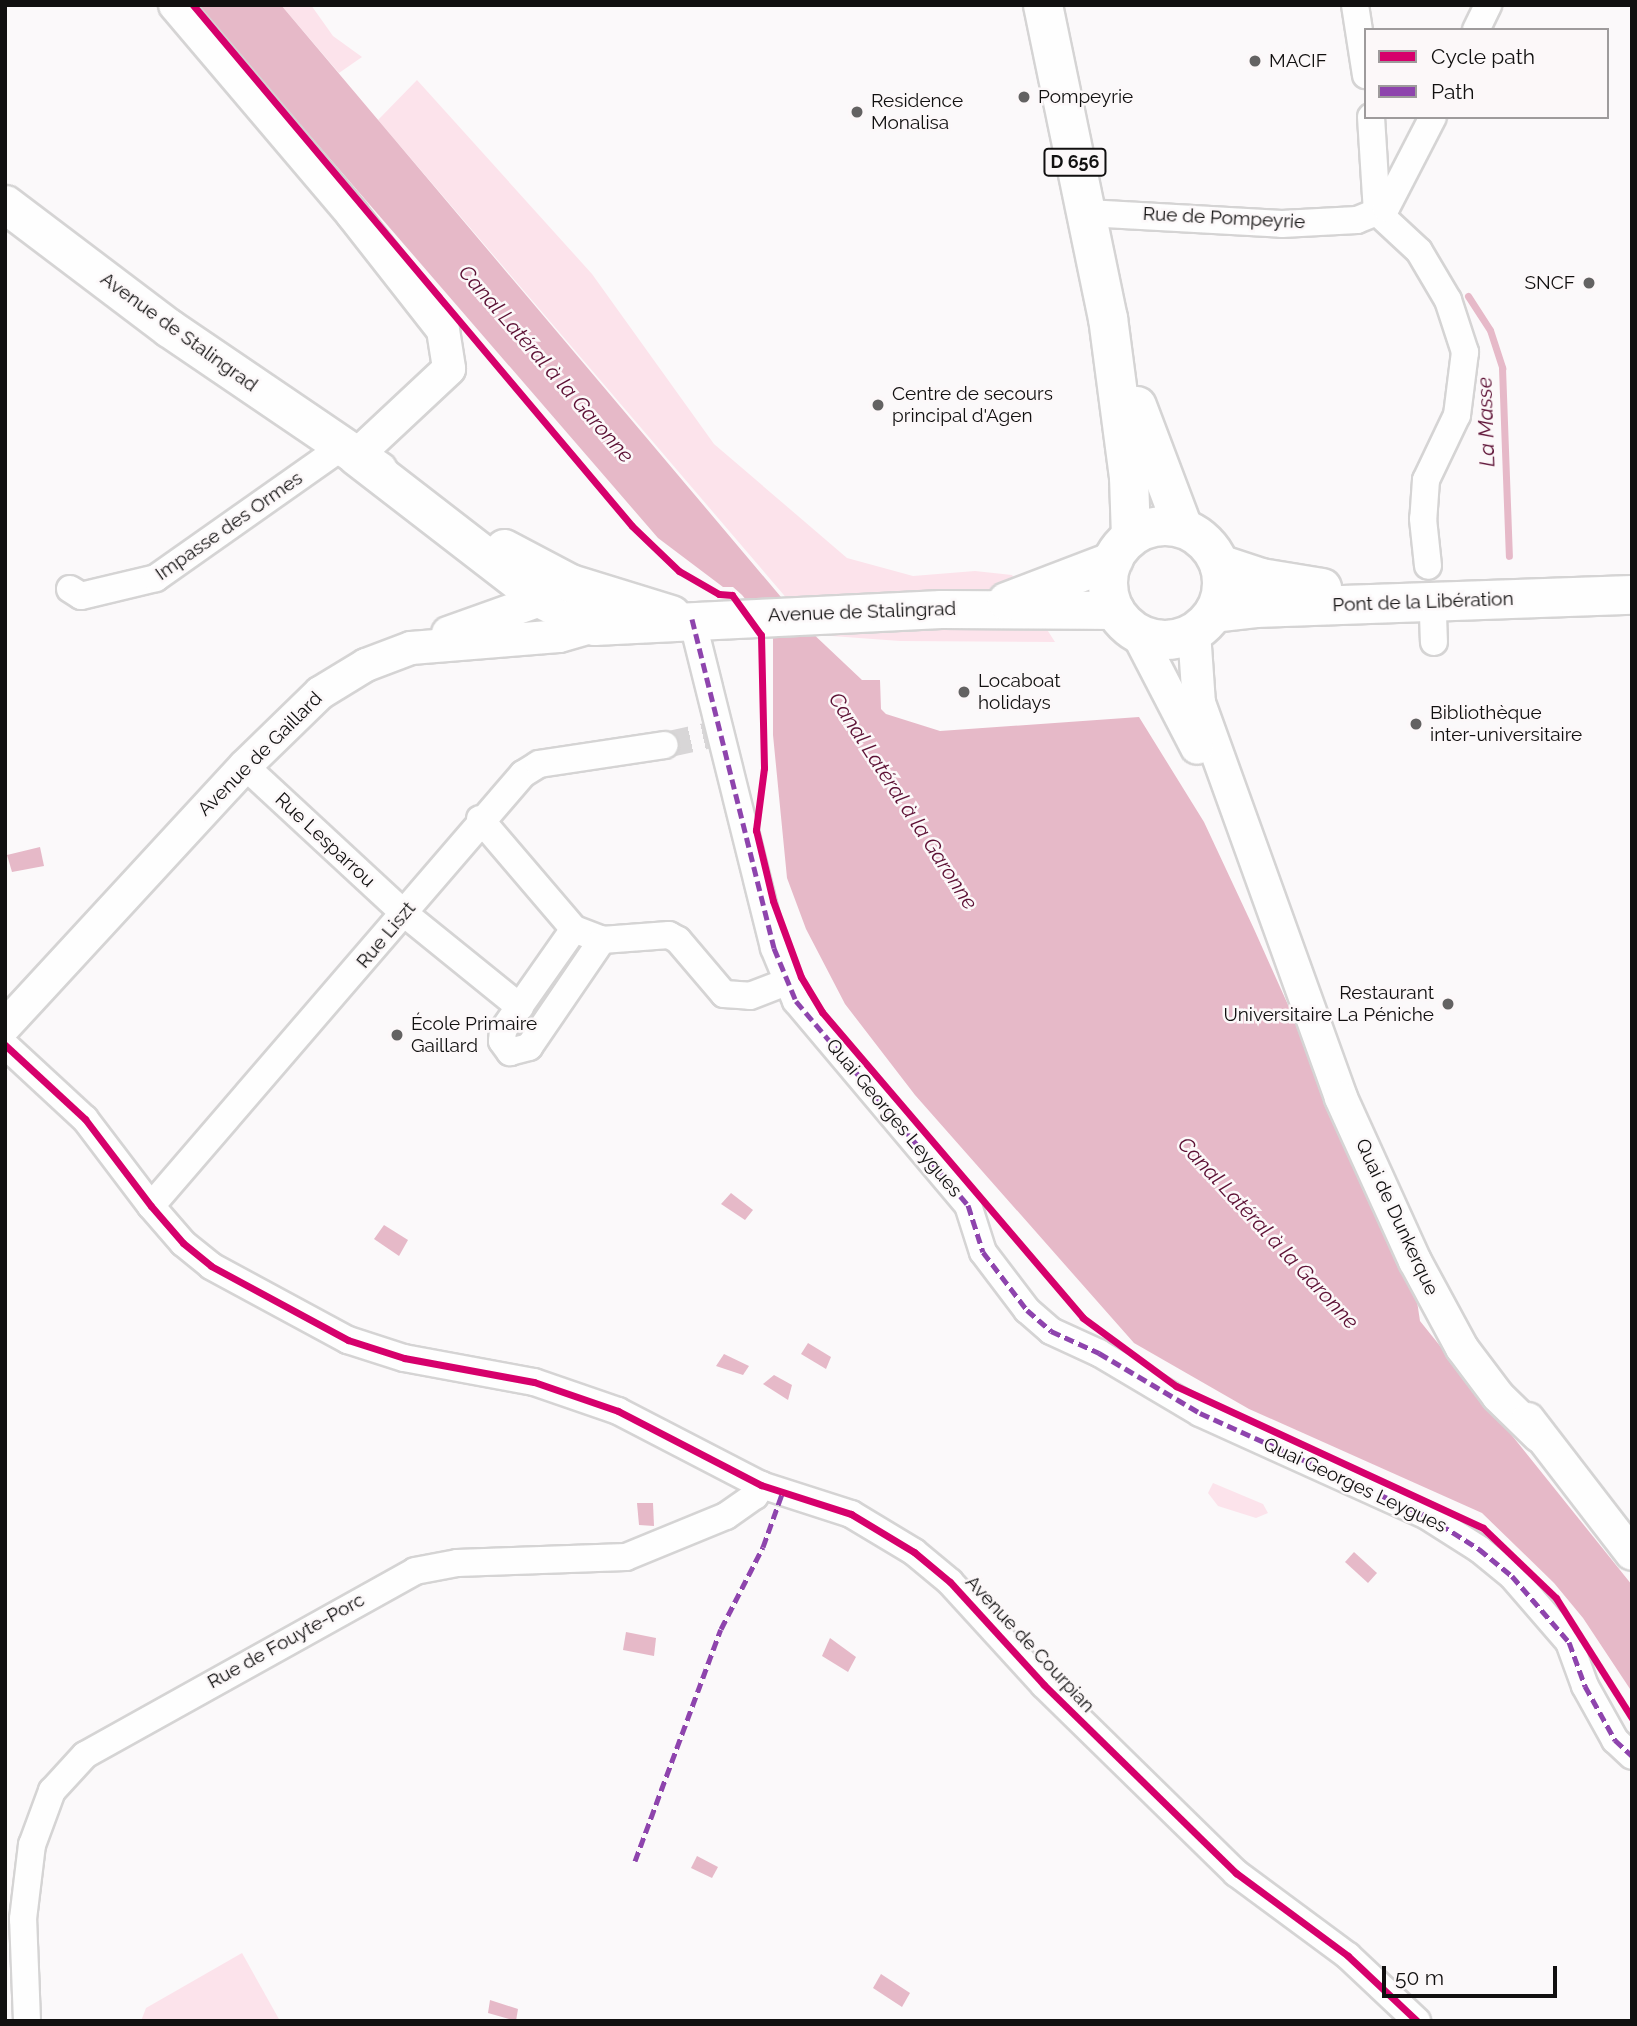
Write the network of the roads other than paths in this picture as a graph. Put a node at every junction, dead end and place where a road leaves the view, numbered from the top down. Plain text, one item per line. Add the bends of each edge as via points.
1 (174, 5) edge
2 (1044, 5) edge
3 (1355, 5) edge
4 (1488, 5) edge
5 (1477, 28) edge
6 (1364, 62) edge
7 (1371, 119) edge
8 (1432, 119) edge
9 (5, 204) edge
10 (1377, 212) junction
11 (1087, 213) junction
12 (1108, 318) junction
13 (349, 452) junction
14 (1183, 528) junction
15 (1122, 548) junction
16 (1219, 564) junction
17 (1428, 566) dead end
18 (1632, 576) edge
19 (1558, 588) junction
20 (70, 589) dead end
21 (1632, 595) edge
22 (541, 599) junction
23 (632, 605) junction
24 (990, 608) junction
25 (1433, 615) dead end
26 (696, 619) junction
27 (1126, 622) junction
28 (1204, 623) junction
29 (594, 626) junction
30 (1434, 642) dead end
31 (411, 648) junction
32 (665, 745) tunnel mouth
33 (245, 766) junction
34 (480, 819) junction
35 (1262, 874) junction
36 (405, 914) junction
37 (574, 929) junction
38 (602, 940) junction
39 (787, 982) junction
40 (520, 1007) junction
41 (5, 1026) edge
42 (5, 1045) edge
43 (151, 1206) junction
44 (761, 1485) junction
45 (1632, 1554) edge
46 (1632, 1756) edge
47 (27, 2021) edge
48 (1417, 2021) edge

1 - 13 street via 352,214 443,330 449,369
2 - 11 main road, D 656
3 - 6 street
4 - 5 street
7 - 10 street
8 - 10 street via 1394,197
9 - 13 main road, Avenue de Stalingrad via 169,328
10 - 11 street, Rue de Pompeyrie via 1357,220 1282,224
10 - 17 street via 1419,251 1448,300 1465,352 1457,415 1426,480 1423,519
11 - 12 main road, D 656
12 - 14 main road, D 656
12 - 15 main road, D 656 via 1129,477
13 - 20 street, Impasse des Ormes via 156,578 81,596
13 - 22 main road, Avenue de Stalingrad
13 - 23 main road, Avenue de Stalingrad via 516,556 570,583
14 - 15 main road via 1147,528
14 - 16 main road via 1205,542
15 - 24 main road, Avenue de Stalingrad
15 - 27 main road via 1108,576
16 - 19 main road, Pont de la Libération via 1261,578 1323,588
16 - 28 main road via 1221,598
18 - 19 main road, Pont de la Libération
19 - 21 main road, Pont de la Libération
19 - 28 main road, Pont de la Libération via 1256,608
22 - 23 street via 556,592 599,611
22 - 29 main road, Avenue de Stalingrad
22 - 31 street
23 - 26 main road, Avenue de Stalingrad
24 - 26 main road, Avenue de Stalingrad
24 - 27 main road, Avenue de Stalingrad
25 - 30 street
26 - 29 main road, Avenue de Stalingrad
26 - 39 street, Quai Georges Leygues via 774,948
27 - 28 main road via 1163,640
27 - 35 street, Quai de Dunkerque
28 - 35 street, Quai de Dunkerque via 1199,704
29 - 31 street, Avenue de Gaillard via 559,636
31 - 33 street, Avenue de Gaillard via 366,666 320,693
32 - 34 street, Rue Liszt via 539,764 523,774
33 - 36 street, Rue Lesparrou
33 - 41 street, Avenue de Gaillard
34 - 36 street, Rue Liszt
34 - 37 street
35 - 45 street, Quai de Dunkerque via 1298,972 1479,1347 1539,1436
36 - 40 street, Rue Lesparrou
36 - 43 street, Rue Liszt
37 - 38 street
37 - 40 street
38 - 39 street via 669,935 724,994 750,996
38 - 40 street via 529,1047 510,1052 502,1041 503,1030
39 - 46 street, Quai Georges Leygues via 804,1013 968,1205 983,1252 1035,1317 1051,1331 1099,1353 1200,1413 1427,1516 1479,1549 1512,1576 1569,1642 1615,1740
42 - 43 street, Avenue de Courpian via 85,1119
43 - 44 street, Avenue de Courpian via 183,1243 211,1266 348,1340 404,1358 534,1382 618,1411
44 - 47 street, Rue de Fouyte-Porc via 755,1496 726,1516 626,1557 457,1563 415,1571 85,1755 52,1791 32,1846 23,1919
44 - 48 street, Avenue de Courpian via 851,1514 914,1552 950,1582 1044,1685 1225,1863 1348,1956

